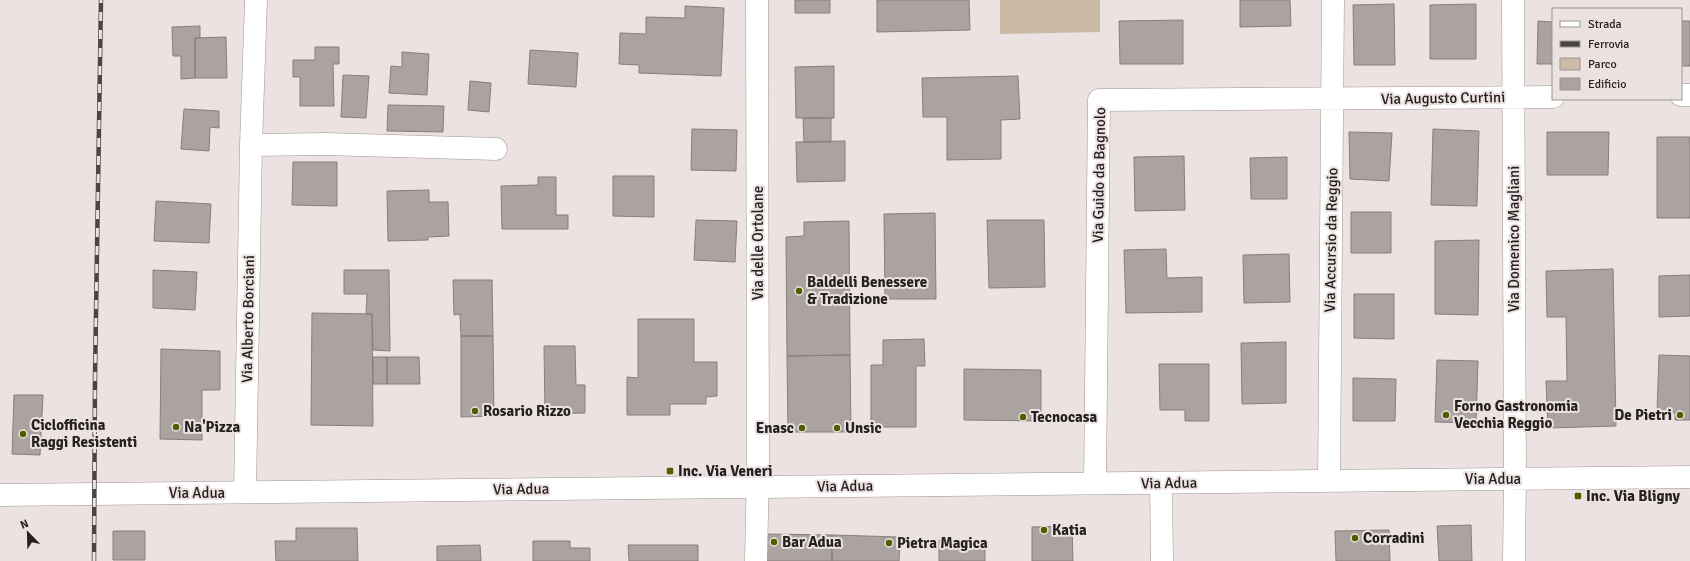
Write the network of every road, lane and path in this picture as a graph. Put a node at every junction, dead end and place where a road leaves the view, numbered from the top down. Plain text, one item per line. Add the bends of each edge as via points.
1 (256, 0) edge
2 (757, 0) edge
3 (1333, 0) edge
4 (1513, 0) edge
5 (1552, 97) edge
6 (1513, 98) junction
7 (1333, 100) junction
8 (251, 145) junction
9 (496, 149) dead end
10 (1690, 477) edge
11 (1515, 479) junction
12 (1329, 481) junction
13 (1095, 483) junction
14 (1161, 483) junction
15 (758, 487) junction
16 (245, 492) junction
17 (0, 495) edge
18 (756, 561) edge
19 (1162, 561) edge
20 (1514, 561) edge

1 - 8 street, Via Alberto Borciani
2 - 15 street, Via delle Ortolane
3 - 7 street, Via Accursio da Reggio
4 - 6 street, Via Domenico Magliani
5 - 6 street, Via Augusto Curtini
6 - 7 street, Via Augusto Curtini
6 - 11 street, Via Domenico Magliani
7 - 12 street, Via Accursio da Reggio
7 - 13 street, Via Guido da Bagnolo via 1100,100
8 - 9 street via 326,144
8 - 16 street, Via Alberto Borciani
10 - 11 street, Via Adua
11 - 12 street, Via Adua
11 - 20 street, Via Domenico Magliani
12 - 14 street, Via Adua
13 - 14 street, Via Adua
13 - 15 street, Via Adua
14 - 19 street
15 - 16 street, Via Adua
15 - 18 street, Via delle Ortolane
16 - 17 street, Via Adua

